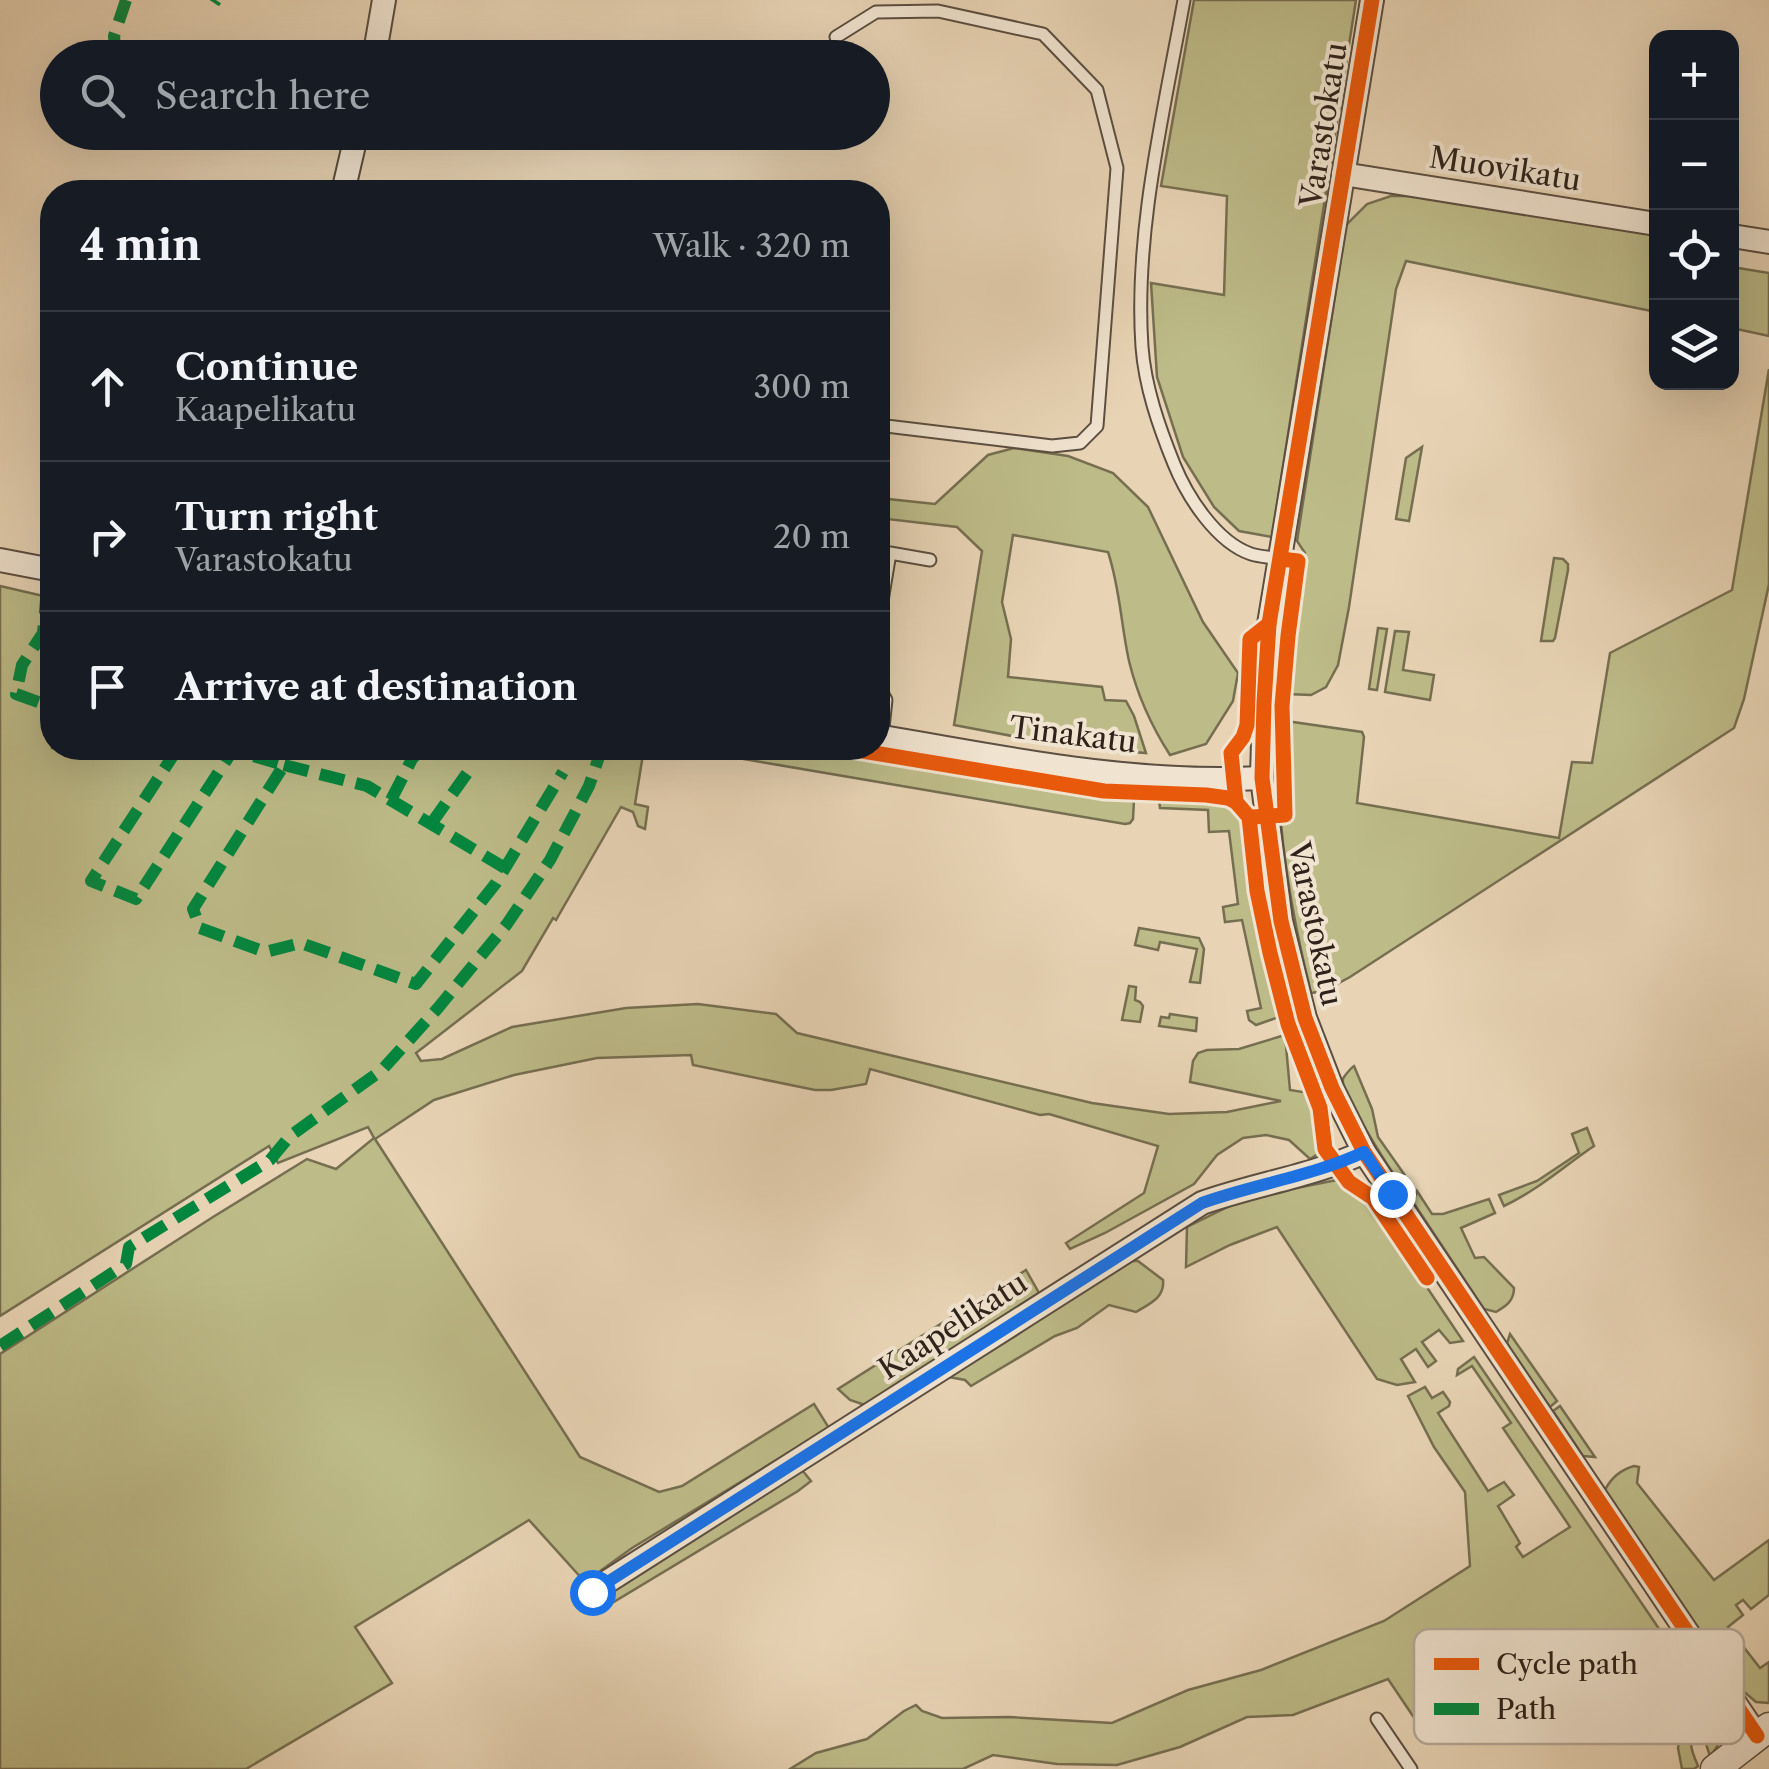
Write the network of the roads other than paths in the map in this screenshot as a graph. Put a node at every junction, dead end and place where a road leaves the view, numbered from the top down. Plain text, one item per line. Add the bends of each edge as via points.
1 (384, 0) edge
2 (1184, 0) edge
3 (1372, 0) edge
4 (836, 36) dead end
5 (377, 40) edge
6 (352, 150) edge
7 (1343, 174) junction
8 (346, 180) edge
9 (1649, 223) edge
10 (1739, 237) edge
11 (1769, 242) edge
12 (890, 426) edge
13 (890, 553) edge
14 (1281, 558) junction
15 (0, 560) edge
16 (930, 560) dead end
17 (40, 568) edge
18 (890, 739) edge
19 (1262, 778) junction
20 (1364, 1152) junction
21 (592, 1592) dead end
22 (1692, 1629) edge
23 (1744, 1704) edge
24 (1377, 1719) dead end
25 (1763, 1732) edge
26 (1411, 1769) edge
27 (1715, 1769) edge

1 - 5 street
2 - 14 lane via 1153,171 1142,350 1158,424 1196,508 1236,546
3 - 7 street, Varastokatu
4 - 12 lane via 876,12 938,12 1043,34 1097,90 1118,168 1097,426 1080,443 1052,446
6 - 8 street
7 - 9 street, Muovikatu
7 - 14 street, Varastokatu
10 - 11 street
13 - 16 lane
14 - 19 street, Varastokatu via 1269,624
15 - 17 street
18 - 19 street, Tinakatu via 1110,773
19 - 20 street, Varastokatu via 1274,887 1296,988 1323,1067
20 - 21 street, Kaapelikatu via 1202,1203
20 - 22 street, Varastokatu
23 - 25 street, Varastokatu
24 - 26 lane
25 - 27 street

